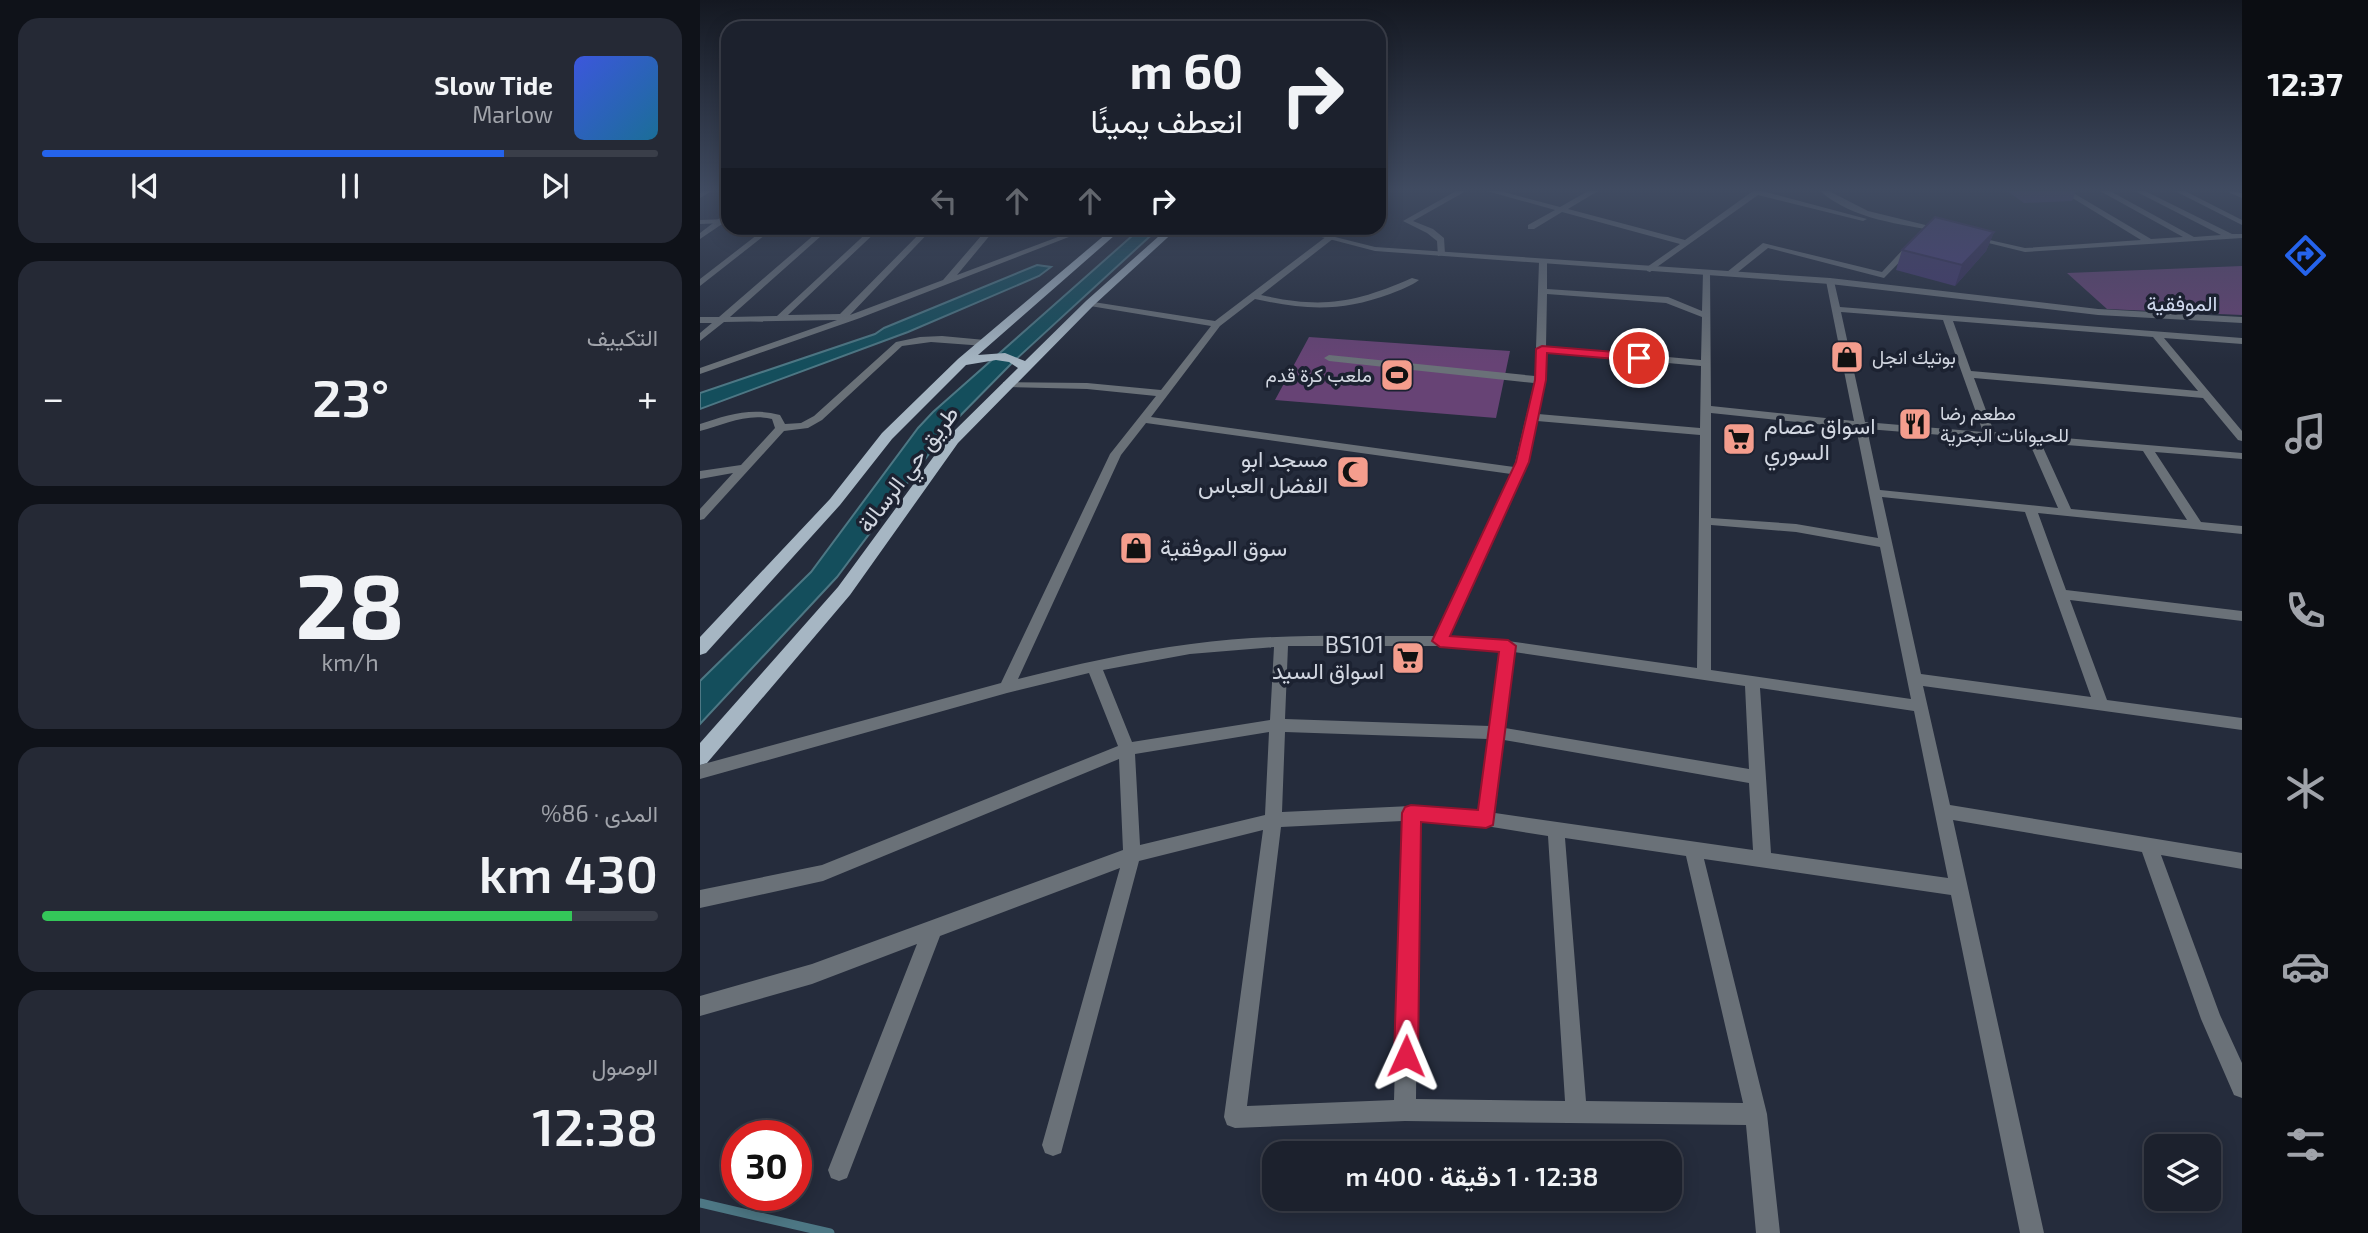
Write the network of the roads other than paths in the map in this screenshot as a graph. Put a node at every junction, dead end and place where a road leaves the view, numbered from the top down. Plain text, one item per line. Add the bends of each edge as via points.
1 (744, 249) edge
2 (802, 249) edge
3 (854, 249) edge
4 (909, 249) edge
5 (975, 249) edge
6 (1036, 249) edge
7 (1095, 249) edge
8 (1150, 249) edge
9 (1316, 249) edge
10 (1373, 249) edge
11 (1441, 249) edge
12 (1679, 249) edge
13 (1762, 249) edge
14 (1780, 249) edge
15 (1909, 249) edge
16 (2019, 249) edge
17 (2048, 249) edge
18 (1441, 254) junction
19 (1543, 262) junction
20 (1650, 269) junction
21 (1707, 272) junction
22 (1731, 274) junction
23 (1415, 280) dead end
24 (1830, 281) junction
25 (700, 283) edge
26 (945, 284) junction
27 (1544, 290) junction
28 (1253, 296) junction
29 (1090, 303) junction
30 (1836, 309) junction
31 (1707, 316) junction
32 (1946, 316) junction
33 (843, 317) junction
34 (857, 317) junction
35 (780, 318) junction
36 (721, 319) junction
37 (700, 320) edge
38 (2242, 320) edge
39 (1217, 324) junction
40 (2155, 332) junction
41 (700, 338) edge
42 (2242, 341) edge
43 (989, 343) junction
44 (1542, 349) junction
45 (1039, 350) junction
46 (1329, 358) dead end
47 (962, 362) junction
48 (1706, 363) junction
49 (1023, 366) junction
50 (700, 371) edge
51 (1968, 374) junction
52 (1541, 380) junction
53 (1007, 384) junction
54 (1163, 393) junction
55 (2207, 395) junction
56 (1706, 409) junction
57 (1532, 417) junction
58 (1143, 419) junction
59 (1860, 425) junction
60 (700, 428) edge
61 (780, 428) junction
62 (1706, 432) junction
63 (1990, 436) junction
64 (2242, 438) edge
65 (2034, 440) junction
66 (2148, 450) junction
67 (2242, 456) edge
68 (747, 467) junction
69 (1518, 471) junction
70 (700, 475) edge
71 (1875, 493) junction
72 (2030, 509) junction
73 (2067, 513) junction
74 (700, 516) edge
75 (1705, 521) junction
76 (2197, 526) junction
77 (2242, 530) edge
78 (1886, 544) junction
79 (2061, 594) junction
80 (2242, 616) edge
81 (1281, 641) junction
82 (1440, 641) junction
83 (1508, 646) junction
84 (700, 648) edge
85 (1094, 666) junction
86 (1704, 674) junction
87 (1914, 679) junction
88 (1752, 681) junction
89 (1007, 687) junction
90 (2102, 704) junction
91 (1920, 706) junction
92 (2242, 724) edge
93 (1276, 725) junction
94 (1497, 733) junction
95 (1127, 749) junction
96 (700, 757) edge
97 (700, 772) edge
98 (1758, 777) junction
99 (1943, 811) junction
100 (1411, 813) junction
101 (1486, 819) junction
102 (1273, 820) junction
103 (1556, 831) junction
104 (2149, 847) junction
105 (1693, 849) junction
106 (1132, 855) junction
107 (1762, 857) junction
108 (2242, 861) edge
109 (1959, 888) junction
110 (700, 899) edge
111 (933, 928) junction
112 (700, 1006) edge
113 (2242, 1087) edge
114 (1405, 1110) junction
115 (1576, 1110) junction
116 (1756, 1114) junction
117 (1053, 1144) dead end
118 (839, 1170) dead end
119 (1768, 1233) edge
120 (2032, 1233) edge

1 - 25 street
2 - 36 street
3 - 35 street
4 - 33 street
5 - 26 street
6 - 26 street
7 - 43 main road, طريق حي الرسالة
8 - 29 main road, طريق حي الرسالة
9 - 28 street
10 - 18 street
11 - 18 street
12 - 20 street
13 - 22 street
14 - 15 street via 1884,275
16 - 17 street
18 - 19 street
19 - 20 street
19 - 27 street
20 - 21 street
21 - 22 street
21 - 31 street
22 - 24 street
23 - 28 street via 1335,306 1312,307
24 - 30 street
24 - 38 street via 2098,312
26 - 34 street
27 - 31 street via 1668,300
27 - 44 street
28 - 39 street
29 - 39 street
29 - 45 main road, طريق حي الرسالة
30 - 32 street
30 - 59 street
31 - 48 street
32 - 40 street
32 - 51 street
33 - 34 street
33 - 35 street
34 - 50 street
35 - 36 street
36 - 37 street
36 - 41 street
39 - 54 street
40 - 42 street
40 - 55 street
43 - 45 main road via 1009,353
43 - 47 main road, طريق حي الرسالة
43 - 61 street via 941,339 900,344 818,418 804,426
44 - 48 street
44 - 52 street
45 - 49 main road, طريق حي الرسالة
46 - 52 street
47 - 49 main road via 1009,358
47 - 84 main road, طريق حي الرسالة via 887,436 835,502
48 - 56 street
49 - 53 main road, طريق حي الرسالة
51 - 55 street
51 - 63 street
52 - 57 street
53 - 54 street
53 - 96 main road, طريق حي الرسالة via 953,440 844,591
54 - 58 street
55 - 64 street
56 - 59 street
56 - 62 street
57 - 62 street
57 - 69 street
58 - 69 street
58 - 89 street via 1116,454
59 - 63 street
59 - 71 street
60 - 61 street via 758,414 776,417
61 - 68 street
62 - 75 street
63 - 65 street
65 - 66 street
65 - 73 street
66 - 67 street
66 - 76 street
68 - 70 street
68 - 74 street
69 - 82 street
71 - 72 street
71 - 78 street
72 - 73 street
72 - 79 street
73 - 76 street
75 - 78 street via 1796,528
75 - 86 street
76 - 77 street
78 - 87 street
79 - 80 street
79 - 90 street
81 - 82 street
81 - 85 street via 1190,649
81 - 93 street
82 - 83 street
83 - 86 street
83 - 94 street
85 - 89 street
85 - 95 street
86 - 88 street
87 - 90 street
87 - 91 street
88 - 91 street
88 - 98 street
89 - 97 street
90 - 92 street
91 - 99 street
93 - 94 street
93 - 95 street
93 - 102 street
94 - 98 street
94 - 101 street
95 - 106 street
95 - 110 street via 823,873
98 - 107 street
99 - 104 street
99 - 109 street
100 - 101 street
100 - 102 street
100 - 114 street
101 - 103 street
102 - 106 street
102 - 114 street via 1235,1117
103 - 105 street
103 - 115 street
104 - 108 street
104 - 113 street via 2211,1019
105 - 107 street
105 - 116 street
106 - 111 street
106 - 117 street
107 - 109 street
109 - 120 street
111 - 112 street via 813,974
111 - 118 street
114 - 115 street
115 - 116 street
116 - 119 street

